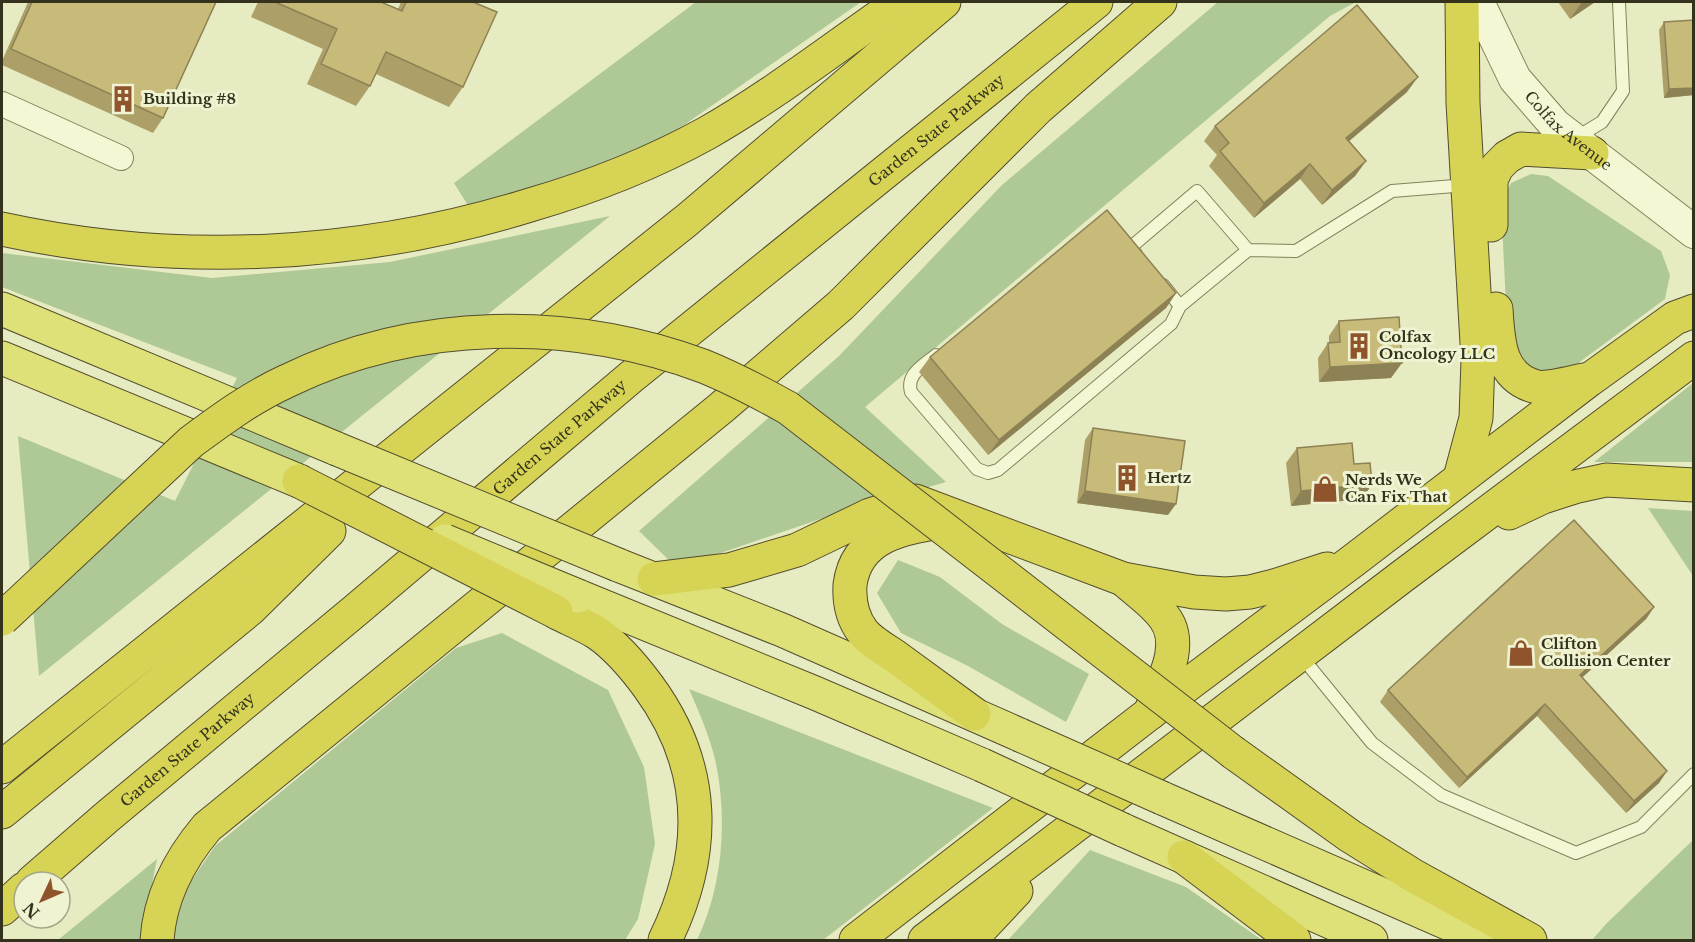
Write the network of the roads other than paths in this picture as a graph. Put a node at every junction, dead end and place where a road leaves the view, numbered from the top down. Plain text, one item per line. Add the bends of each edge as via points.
1 (911, 2) edge
2 (944, 2) edge
3 (1096, 2) edge
4 (1160, 2) edge
5 (1462, 2) edge
6 (1478, 2) edge
7 (1619, 2) edge
8 (2, 104) edge
9 (1582, 146) junction
10 (121, 158) dead end
11 (1468, 185) junction
12 (2, 229) edge
13 (1694, 232) edge
14 (1248, 250) junction
15 (1180, 306) junction
16 (2, 309) edge
17 (1694, 311) edge
18 (949, 344) edge
19 (2, 358) edge
20 (1694, 358) edge
21 (1589, 380) junction
22 (454, 407) junction
23 (1460, 478) junction
24 (1694, 485) edge
25 (961, 519) junction
26 (1354, 560) junction
27 (1404, 575) junction
28 (654, 579) junction
29 (1122, 579) junction
30 (567, 604) junction
31 (2, 619) edge
32 (1300, 655) junction
33 (1150, 713) junction
34 (974, 714) junction
35 (2, 767) edge
36 (1694, 774) edge
37 (2, 812) edge
38 (1080, 822) junction
39 (1184, 857) junction
40 (46, 870) edge
41 (157, 940) edge
42 (664, 940) edge
43 (856, 940) edge
44 (925, 940) edge
45 (970, 940) edge
46 (1294, 940) edge
47 (1371, 940) edge
48 (1485, 940) edge
49 (1530, 940) edge

1 - 12 highway via 893,7 746,109 666,154 576,192 487,218 411,236 353,244 238,252 107,246
2 - 22 highway via 687,220
3 - 40 highway, Garden State Parkway via 632,377
4 - 41 highway via 1038,108 841,305 721,408 207,827 175,872 164,898
5 - 11 highway
6 - 9 street, Colfax Avenue via 1515,79 1555,125
7 - 9 lane via 1623,91
8 - 10 street
9 - 13 street, Colfax Avenue
9 - 21 highway via 1521,149 1507,157 1491,180 1490,199 1498,345 1503,360 1510,370 1538,387
11 - 14 lane via 1392,191 1296,251
11 - 23 highway via 1478,372 1476,418
14 - 15 lane
14 - 15 lane via 1197,191 1127,242
15 - 18 lane via 1172,324 998,470 988,473 977,469 911,392 912,375
16 - 28 highway, bridge
17 - 21 highway via 1675,318
19 - 30 highway, bridge via 299,481
20 - 27 highway
21 - 23 highway
22 - 35 highway
22 - 37 highway via 250,609
23 - 26 highway
24 - 27 highway via 1606,480 1574,487 1510,513
25 - 28 highway via 915,501 870,515 797,550 729,570
25 - 29 highway
25 - 34 highway via 898,530 871,544 854,569 850,596 852,610 865,634
26 - 29 highway via 1274,586 1226,594
26 - 33 highway
27 - 32 highway
28 - 34 highway
29 - 33 highway via 1171,628 1172,658
30 - 39 highway, bridge via 804,689
30 - 42 highway via 641,676 675,731 687,763 695,796 692,857 674,922
31 - 49 highway, bridge via 191,442 221,419 286,381 347,356 473,332 520,331 614,341 704,367 788,408 1234,753 1359,842
32 - 36 lane via 1372,743 1441,795 1576,854 1641,827
32 - 38 highway
33 - 43 highway
34 - 48 highway, bridge
38 - 44 highway
38 - 45 highway
39 - 46 highway
39 - 47 highway

